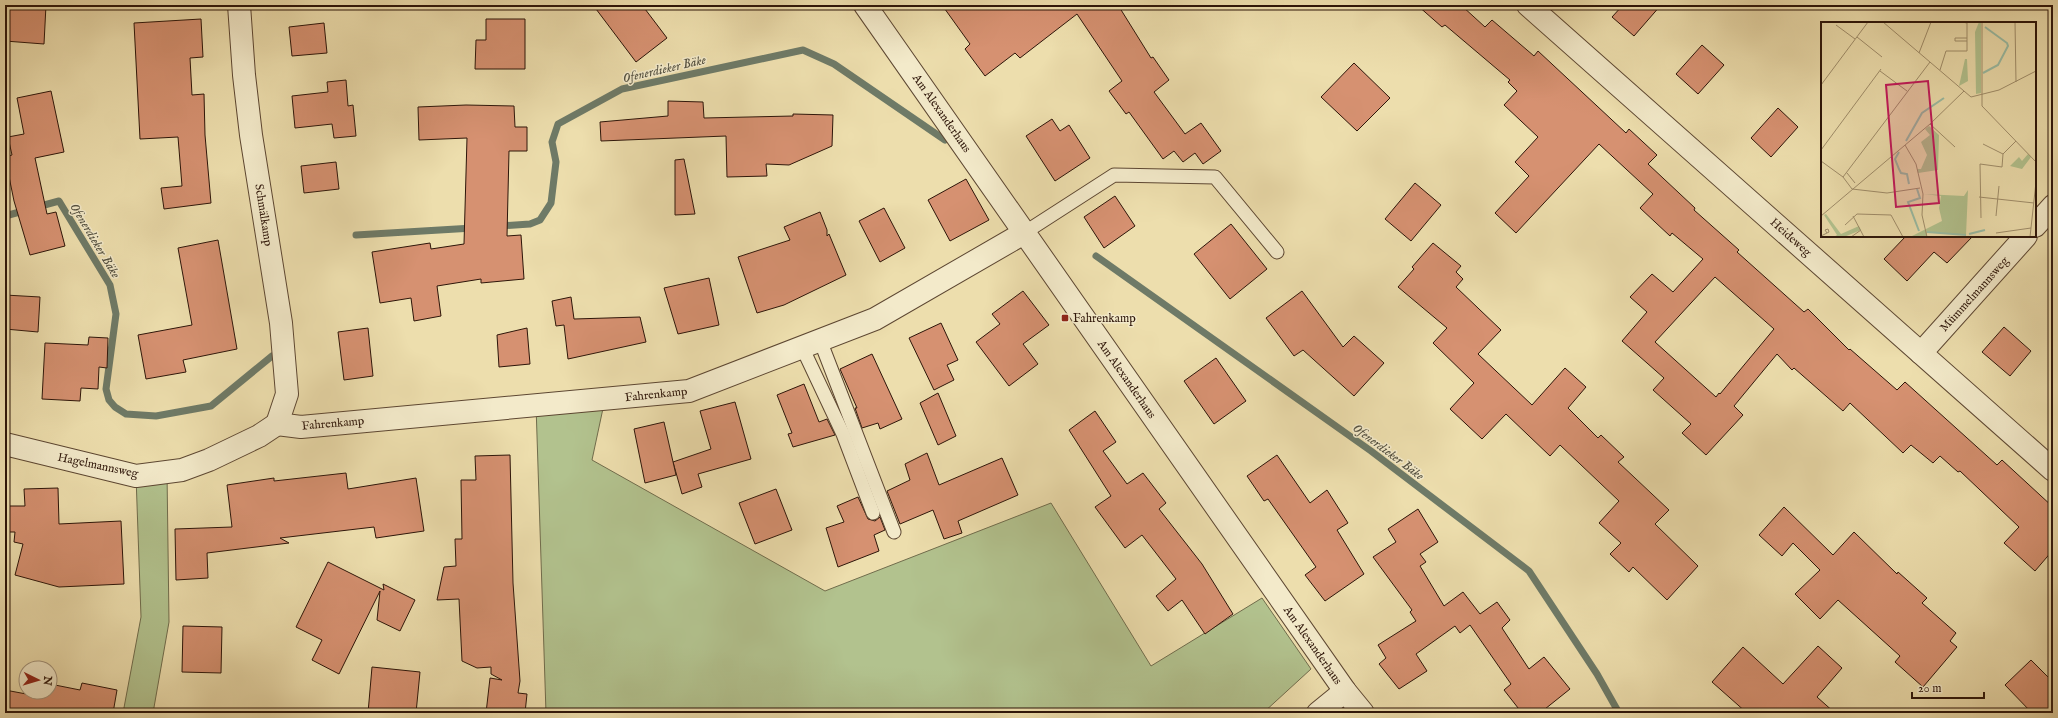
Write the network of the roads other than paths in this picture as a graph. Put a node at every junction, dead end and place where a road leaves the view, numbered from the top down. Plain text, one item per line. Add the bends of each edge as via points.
1 (239, 5) edge
2 (865, 5) edge
3 (1528, 5) edge
4 (2053, 206) edge
5 (2036, 225) edge
6 (1024, 233) junction
7 (2025, 237) edge
8 (1277, 252) dead end
9 (811, 344) junction
10 (1921, 353) junction
11 (277, 424) junction
12 (5, 444) edge
13 (2053, 470) edge
14 (873, 513) dead end
15 (894, 532) dead end
16 (1345, 691) junction
17 (1318, 713) edge
18 (1363, 713) edge

1 - 11 street, Schmälkamp via 251,135 281,323 286,394
2 - 6 street, Am Alexanderhaus
3 - 10 street, Heideweg
4 - 5 street
6 - 8 lane via 1114,175 1215,177
6 - 9 street, Fahrenkamp via 875,319
6 - 16 street, Am Alexanderhaus
7 - 10 street, Mümmelmannsweg
9 - 11 street, Fahrenkamp via 689,392 301,427
9 - 14 lane
9 - 15 lane
10 - 13 street, Heideweg
11 - 12 street, Hagelmannsweg via 259,436 210,460 182,470 136,476
16 - 17 street
16 - 18 street, Am Alexanderhaus

